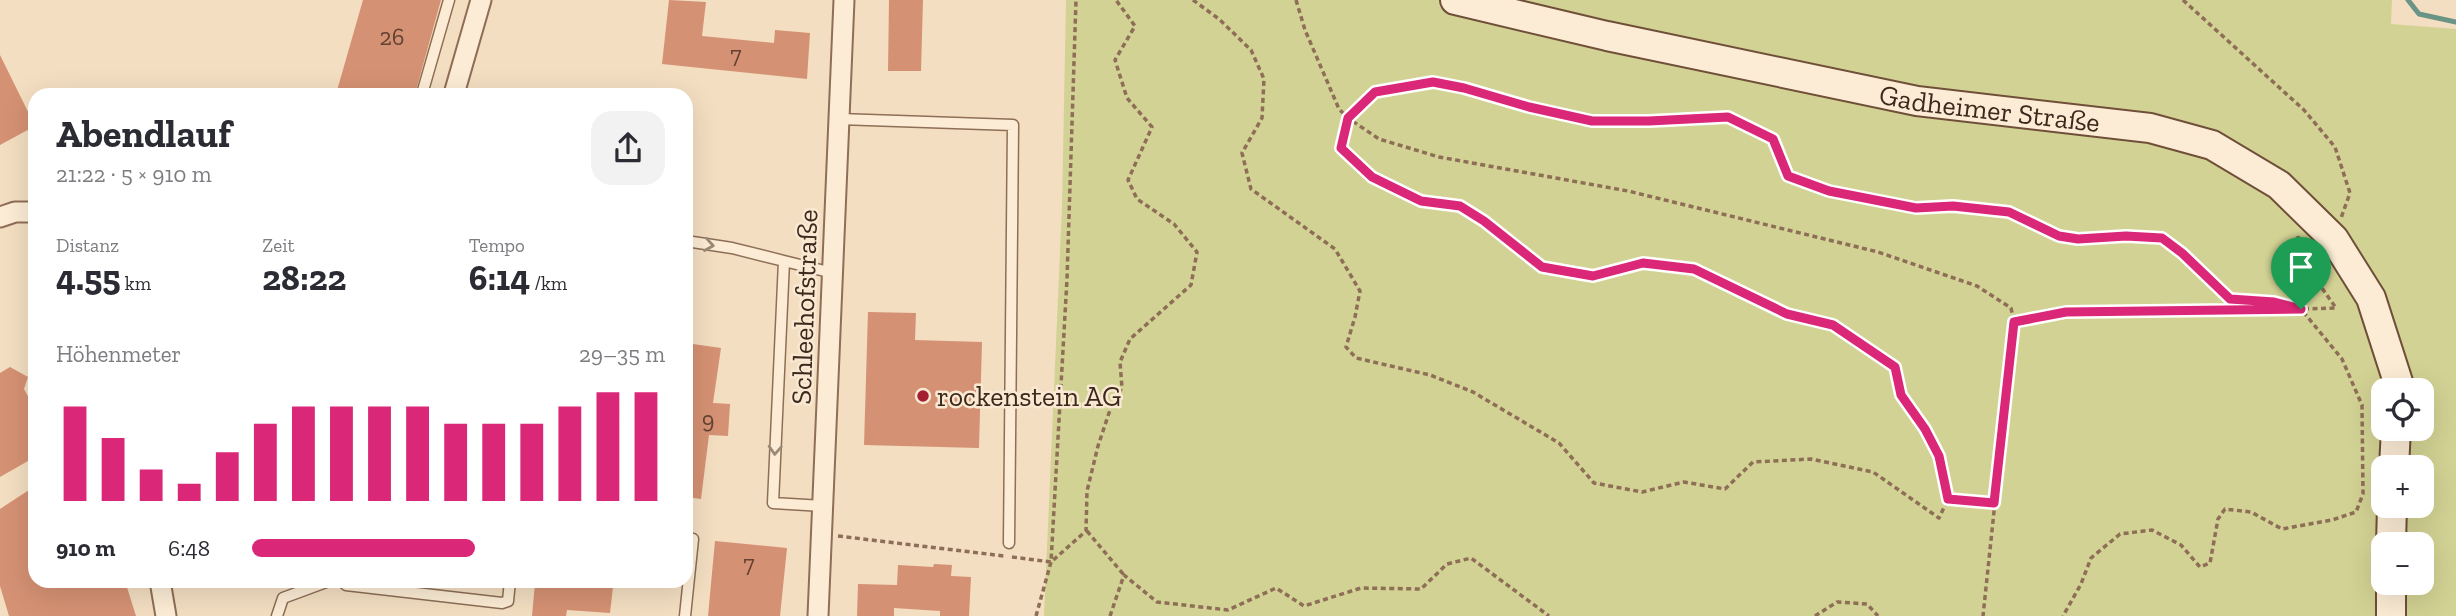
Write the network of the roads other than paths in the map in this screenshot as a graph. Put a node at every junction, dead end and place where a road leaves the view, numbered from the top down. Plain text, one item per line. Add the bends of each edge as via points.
1 (449, 0) edge
2 (481, 0) edge
3 (844, 0) edge
4 (1455, 0) edge
5 (424, 88) edge
6 (456, 88) edge
7 (839, 119) junction
8 (28, 212) edge
9 (0, 217) edge
10 (693, 242) edge
11 (784, 261) junction
12 (833, 273) junction
13 (2397, 378) edge
14 (823, 506) junction
15 (1009, 543) dead end
16 (161, 588) edge
17 (309, 588) edge
18 (372, 588) edge
19 (509, 588) edge
20 (688, 588) edge
21 (2391, 595) edge
22 (166, 616) edge
23 (277, 616) edge
24 (685, 616) edge
25 (818, 616) edge
26 (2391, 616) edge

1 - 5 lane
2 - 6 street
3 - 7 street, Schleehofstraße
4 - 13 street, Gadheimer Straße via 1917,102 2150,128 2212,145 2279,186 2334,239 2371,298
7 - 12 street, Schleehofstraße
7 - 15 lane via 1013,125
8 - 9 street
10 -> 11 lane
11 - 12 lane
11 -> 14 lane via 773,503
12 - 14 street, Schleehofstraße
14 - 25 street, Schleehofstraße
16 - 22 street
17 - 23 lane via 283,598
18 - 19 lane via 502,603 508,601
20 - 24 lane
21 - 26 street

